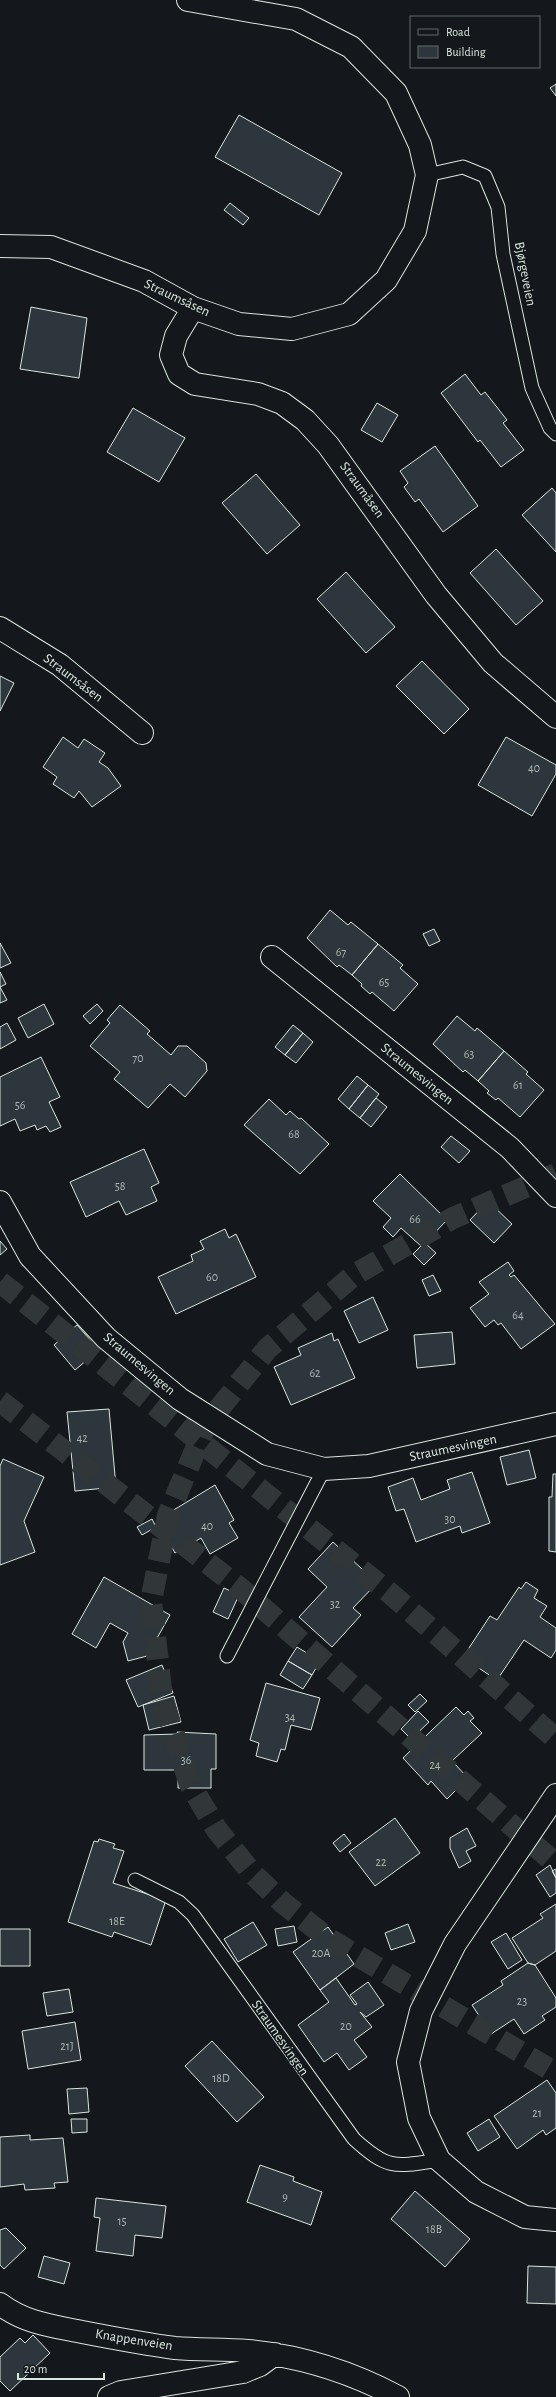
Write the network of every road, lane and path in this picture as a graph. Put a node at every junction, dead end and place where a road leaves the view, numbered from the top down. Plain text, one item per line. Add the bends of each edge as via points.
1 (188, 0) edge
2 (427, 175) junction
3 (0, 246) edge
4 (193, 308) junction
5 (556, 434) edge
6 (0, 628) edge
7 (556, 717) edge
8 (142, 733) dead end
9 (272, 957) dead end
10 (556, 1196) edge
11 (0, 1202) edge
12 (556, 1424) edge
13 (324, 1469) junction
14 (227, 1656) dead end
15 (556, 1795) edge
16 (135, 1880) dead end
17 (439, 2160) junction
18 (556, 2220) edge
19 (0, 2304) edge
20 (275, 2354) junction
21 (109, 2397) edge
22 (398, 2397) edge

1 - 2 street, Straumsåsen via 296,19 351,47 396,93 420,145
2 - 4 street, Straumsåsen via 415,231 386,280 349,314 292,329 239,324
2 - 5 lane, Bjørgeveien via 464,167 485,176 498,208 503,254 532,388 550,428
3 - 4 street, Straumsåsen via 51,247 144,282
4 - 7 street, Straumåsen via 176,336 171,355 179,374 195,384 258,394 282,403 305,420 328,445 436,594 479,646 494,663
6 - 8 street, Straumsåsen via 60,665
9 - 10 street, Straumesvingen via 510,1148
11 - 13 street, Straumesvingen via 30,1256 106,1338 180,1399 267,1454
12 - 13 street, Straumesvingen via 369,1466
13 - 14 lane
15 - 17 street via 455,1944 421,2011 408,2062 418,2118
16 - 17 lane, Straumesvingen via 179,1902 193,1915 354,2139 374,2157 388,2164
17 - 18 street via 483,2196 525,2217
19 - 20 street, Knappenveien via 34,2322 133,2342 176,2348
20 - 21 street via 260,2365 243,2372 121,2392
20 - 22 street, Knappenveien via 328,2366

